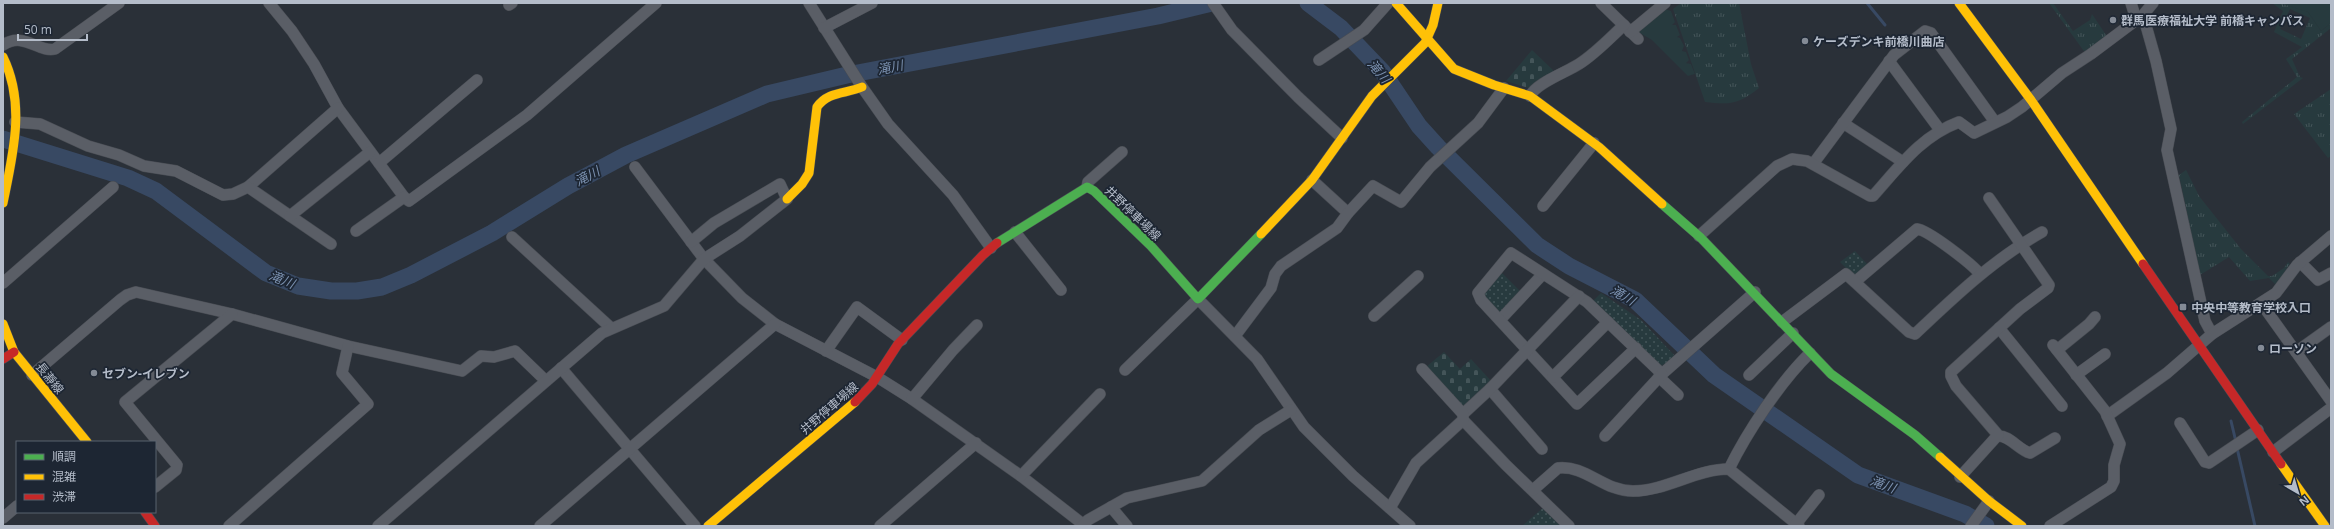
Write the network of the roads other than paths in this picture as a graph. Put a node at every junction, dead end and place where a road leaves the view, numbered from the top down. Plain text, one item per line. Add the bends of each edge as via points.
1 (119, 3) edge
2 (269, 3) edge
3 (656, 3) edge
4 (809, 3) edge
5 (872, 3) edge
6 (1213, 3) edge
7 (1388, 3) edge
8 (1396, 3) edge
9 (1438, 3) edge
10 (1601, 3) edge
11 (1665, 3) edge
12 (1959, 3) edge
13 (2131, 3) edge
14 (2153, 3) edge
15 (2140, 17) junction
16 (824, 28) junction
17 (1631, 32) junction
18 (1428, 40) junction
19 (3, 45) edge
20 (3, 57) edge
21 (1320, 60) dead end
22 (1889, 61) junction
23 (477, 80) dead end
24 (861, 85) junction
25 (1504, 88) junction
26 (1530, 96) junction
27 (2031, 100) junction
28 (338, 108) junction
29 (1995, 122) junction
30 (1843, 123) junction
31 (15, 124) junction
32 (1940, 130) junction
33 (1342, 138) junction
34 (1594, 143) junction
35 (370, 152) junction
36 (1122, 152) dead end
37 (1903, 162) junction
38 (379, 163) junction
39 (1813, 164) junction
40 (635, 167) dead end
41 (1312, 180) junction
42 (113, 187) dead end
43 (248, 187) junction
44 (1087, 187) junction
45 (404, 197) junction
46 (787, 198) junction
47 (1989, 198) dead end
48 (3, 203) edge
49 (1543, 206) dead end
50 (1348, 213) junction
51 (290, 216) junction
52 (356, 230) dead end
53 (1015, 232) junction
54 (2042, 232) dead end
55 (1699, 236) junction
56 (2331, 236) edge
57 (512, 237) dead end
58 (691, 242) junction
59 (331, 244) dead end
60 (2021, 244) junction
61 (991, 248) junction
62 (704, 259) junction
63 (2300, 262) junction
64 (2331, 273) edge
65 (1543, 274) junction
66 (1980, 274) junction
67 (1418, 276) dead end
68 (1856, 282) junction
69 (3, 283) edge
70 (1061, 290) dead end
71 (1755, 292) junction
72 (1579, 296) junction
73 (1198, 299) junction
74 (2261, 302) junction
75 (232, 314) junction
76 (1374, 316) dead end
77 (2095, 317) dead end
78 (1500, 320) junction
79 (1608, 322) junction
80 (1782, 322) junction
81 (3, 324) edge
82 (775, 324) junction
83 (978, 325) dead end
84 (610, 327) junction
85 (2331, 327) edge
86 (1999, 328) junction
87 (1793, 333) junction
88 (2212, 334) junction
89 (1235, 336) junction
90 (902, 340) junction
91 (2198, 345) junction
92 (348, 346) junction
93 (1636, 348) junction
94 (1527, 349) junction
95 (826, 351) junction
96 (14, 352) junction
97 (2296, 352) junction
98 (1810, 353) junction
99 (2105, 354) dead end
100 (3, 359) edge
101 (561, 368) junction
102 (1422, 369) dead end
103 (1125, 370) dead end
104 (32, 375) junction
105 (1661, 375) junction
106 (1749, 375) dead end
107 (2076, 376) junction
108 (877, 377) junction
109 (1552, 377) junction
110 (546, 381) junction
111 (1490, 389) junction
112 (1100, 394) dead end
113 (1678, 395) dead end
114 (912, 399) junction
115 (2331, 401) edge
116 (2062, 406) dead end
117 (2331, 408) edge
118 (1291, 410) junction
119 (2107, 416) junction
120 (1463, 417) junction
121 (2180, 423) dead end
122 (2258, 430) junction
123 (1604, 436) dead end
124 (1998, 436) junction
125 (2055, 438) dead end
126 (86, 441) edge
127 (976, 443) junction
128 (630, 448) junction
129 (1542, 449) dead end
130 (2273, 452) junction
131 (1729, 469) junction
132 (1021, 476) junction
133 (1960, 477) junction
134 (156, 486) edge
135 (1533, 490) junction
136 (1819, 495) dead end
137 (1989, 501) junction
138 (16, 507) edge
139 (1112, 507) junction
140 (1390, 508) junction
141 (146, 513) edge
142 (3, 518) edge
143 (1083, 525) edge
144 (1798, 525) edge
145 (155, 526) edge
146 (229, 526) edge
147 (378, 526) edge
148 (540, 526) edge
149 (695, 526) edge
150 (708, 526) edge
151 (880, 526) edge
152 (1127, 526) edge
153 (1410, 526) edge
154 (1570, 526) edge
155 (1971, 526) edge
156 (2022, 526) edge
157 (2050, 526) edge
158 (2325, 526) edge

1 - 19 street via 55,49 50,50 30,41 9,40
2 - 28 street via 314,64
3 - 45 street via 527,115 409,201
4 - 16 street
5 - 16 street
6 - 33 street via 1232,30
7 - 21 street via 1362,31
8 - 18 street
9 - 18 street
10 - 17 street
11 - 17 street
12 - 27 street
13 - 15 street
14 - 15 street
15 - 27 street via 2062,73
15 - 88 street via 2156,61 2171,130 2167,150 2205,321
16 - 24 street
17 - 26 street via 1533,90
18 - 25 street via 1454,69
18 - 33 street via 1379,88
20 - 31 street via 12,75
22 - 29 street via 1900,48 1922,32 1929,31
22 - 30 street
22 - 32 street
23 - 38 street
24 - 46 street via 819,102 814,125 812,166 809,175
24 - 61 street via 888,124 953,195
25 - 26 street
25 - 50 street via 1478,123 1436,161 1401,202 1373,186
26 - 34 street
27 - 29 street
27 - 91 street
28 - 35 street
28 - 43 street
29 - 32 street via 1974,133 1959,122
30 - 37 street
30 - 39 street
31 - 43 street via 40,124 88,146 144,166 176,172 223,195 233,194
31 - 48 street via 12,158
32 - 37 street via 1918,145
33 - 41 street
34 - 49 street
34 - 55 street
35 - 38 street
35 - 51 street
36 - 44 street via 1088,182
37 - 39 street via 1873,196
38 - 45 street
39 - 55 street via 1799,159 1787,160 1777,166
40 - 58 street
41 - 50 street
41 - 73 street
42 - 69 street
43 - 51 street
44 - 53 street, 井野停車場線
44 - 73 street, 井野停車場線 via 1094,190 1151,246
45 - 52 street
46 - 58 street via 780,184 714,223
46 - 62 street via 740,236
47 - 60 street
50 - 89 street via 1337,228 1281,266 1275,274 1271,288
51 - 59 street
53 - 61 street, 井野停車場線
53 - 70 street
54 - 60 street
55 - 71 street
56 - 63 street
57 - 84 street
58 - 62 street
60 - 66 street
60 - 86 street via 2049,286
61 - 90 street, 井野停車場線
62 - 82 street via 742,298
62 - 84 street via 664,306
63 - 64 street via 2318,280
63 - 74 street via 2279,291
65 - 72 street
65 - 78 street
65 - 78 street via 1511,253 1478,293 1481,300
66 - 68 street via 1946,246 1917,229
66 - 68 street via 1915,334 1909,332
67 - 76 street
68 - 80 street via 1848,275 1844,275 1820,296
71 - 80 street
71 - 105 street
72 - 79 street
72 - 94 street
73 - 89 street
73 - 103 street
74 - 88 street
74 - 97 street
75 - 92 street
75 - 104 street via 136,292 120,300
75 - 134 street via 125,402 177,465 176,470
77 - 107 street via 2055,348
78 - 94 street
79 - 93 street
79 - 109 street
80 - 87 street
81 - 96 street, 長瀞線
82 - 95 street
82 - 128 street
83 - 114 street via 953,350
84 - 101 street
85 - 97 street
86 - 116 street
86 - 124 street via 1951,374 1969,403 1997,430
87 - 98 street
87 - 106 street
88 - 91 street
89 - 118 street via 1266,370
90 - 95 street via 857,307
90 - 108 street, 井野停車場線
91 - 119 street via 2167,373
91 - 122 street
92 - 110 street via 462,371 481,356 494,357 515,351
92 - 146 street via 342,373 368,404
93 - 105 street
93 - 109 street via 1577,404
94 - 109 street
94 - 111 street
95 - 108 street
96 - 100 street
96 - 104 street, 長瀞線
97 - 115 street
98 - 131 street via 1772,400
98 - 133 street via 1840,380 1915,435
99 - 107 street
101 - 110 street
101 - 128 street
102 - 120 street
104 - 126 street, 長瀞線
105 - 113 street
105 - 123 street
107 - 119 street
108 - 114 street
108 - 150 street, 井野停車場線 via 850,407
110 - 147 street
111 - 120 street
111 - 129 street
112 - 132 street
114 - 127 street
117 - 130 street
118 - 139 street via 1259,430 1202,481 1130,497
118 - 140 street via 1304,427
119 - 157 street via 2120,444 2112,485
120 - 135 street via 1506,465
120 - 140 street via 1416,463
121 - 122 street via 2205,462 2209,463
122 - 130 street
124 - 125 street via 2030,453
124 - 133 street
127 - 132 street
127 - 151 street
128 - 148 street
128 - 149 street
130 - 158 street
131 - 135 street via 1635,491 1618,490 1604,485 1576,468 1558,468
131 - 144 street
132 - 143 street
133 - 137 street
135 - 154 street
136 - 144 street
137 - 155 street
137 - 156 street
138 - 142 street
139 - 143 street
139 - 152 street
140 - 153 street
141 - 145 street

